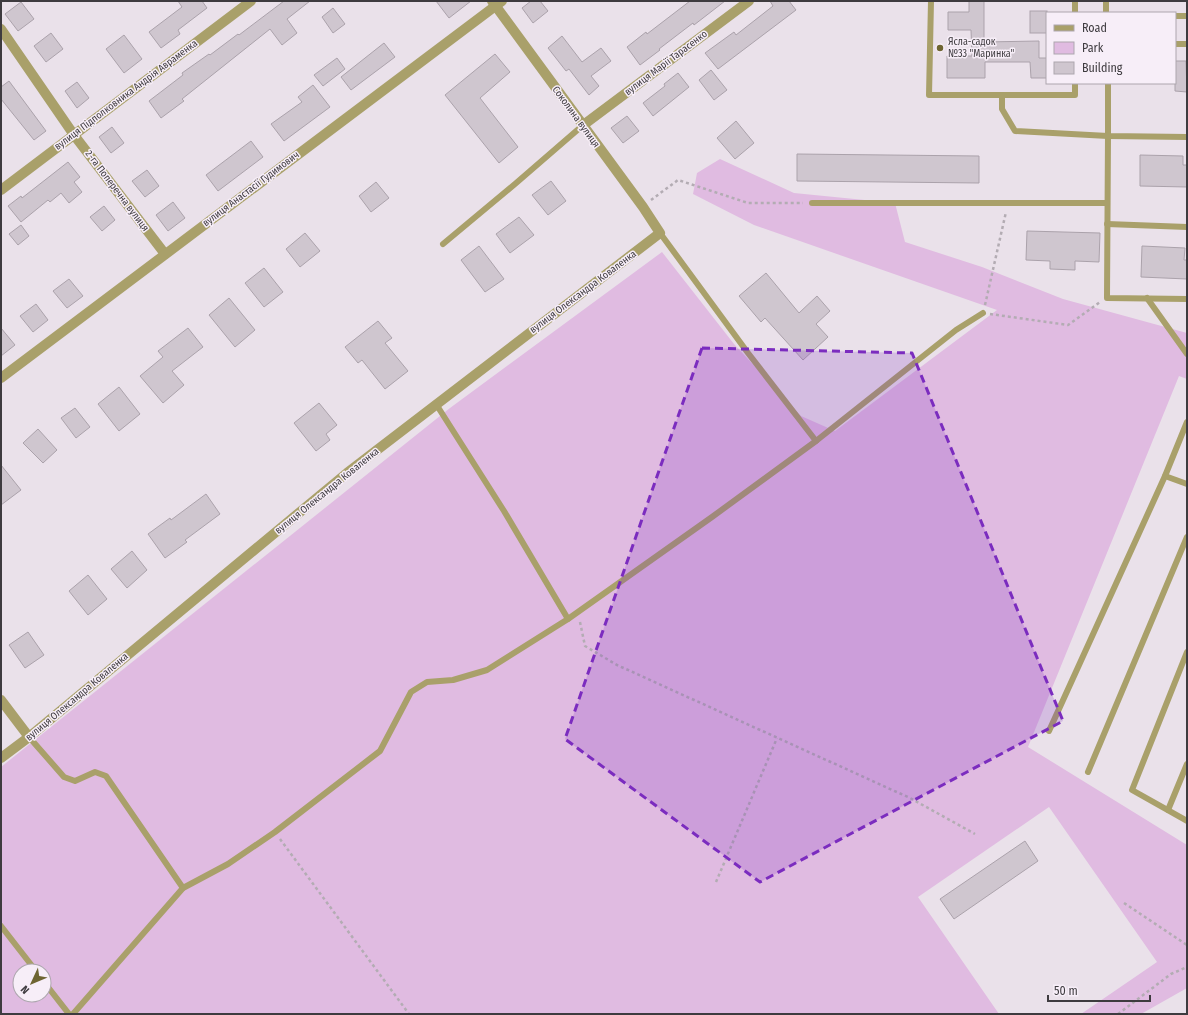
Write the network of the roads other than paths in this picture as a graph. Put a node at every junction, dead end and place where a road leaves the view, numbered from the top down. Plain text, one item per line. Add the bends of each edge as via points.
1 (251, 1) edge
2 (749, 1) edge
3 (931, 1) edge
4 (1075, 1) edge
5 (1106, 1) edge
6 (496, 3) edge
7 (1075, 12) edge
8 (1106, 12) edge
9 (1176, 16) edge
10 (1187, 16) edge
11 (1, 29) edge
12 (1176, 44) edge
13 (1187, 44) edge
14 (1075, 84) edge
15 (1108, 84) edge
16 (1002, 95) junction
17 (582, 126) junction
18 (74, 135) junction
19 (1108, 136) junction
20 (1187, 137) edge
21 (1, 190) edge
22 (812, 203) road end
23 (1107, 203) junction
24 (1108, 224) junction
25 (1187, 227) edge
26 (660, 233) junction
27 (443, 244) dead end
28 (165, 254) junction
29 (1147, 298) junction
30 (1187, 299) edge
31 (983, 313) road end
32 (1187, 354) edge
33 (1, 378) edge
34 (436, 404) junction
35 (1187, 422) edge
36 (816, 441) junction
37 (1165, 476) junction
38 (1187, 484) edge
39 (1187, 537) edge
40 (568, 619) junction
41 (1187, 652) edge
42 (1, 700) edge
43 (1049, 732) dead end
44 (29, 737) junction
45 (1, 758) edge
46 (1187, 764) edge
47 (1088, 772) dead end
48 (1168, 810) junction
49 (1187, 821) edge
50 (183, 888) junction
51 (1, 926) edge
52 (30, 963) edge
53 (52, 992) edge
54 (69, 1014) edge
55 (72, 1014) edge

1 - 18 street, вулиця Підполковника Андрія Авраменка
2 - 17 street, вулиця Марії Тарасенко
3 - 16 lane via 929,95
4 - 7 lane
5 - 8 lane
6 - 17 street, Соколина вулиця
6 - 28 street, вулиця Анастасії Гудимович
9 - 10 lane
11 - 18 street, 2-га Поперечна вулиця
12 - 13 lane
14 - 16 lane via 1075,95
15 - 19 lane
16 - 19 lane via 1002,109 1015,131
17 - 26 street, Соколина вулиця
17 - 27 lane
18 - 21 street, вулиця Підполковника Андрія Авраменка
18 - 28 street, 2-га Поперечна вулиця
19 - 20 lane
19 - 23 lane
22 - 23 lane
23 - 24 lane
24 - 25 lane
24 - 29 lane via 1107,298
26 - 34 street, вулиця Олександра Коваленка
26 - 36 lane
28 - 33 street, вулиця Анастасії Гудимович
29 - 30 lane
29 - 32 lane
31 - 36 lane via 956,330
34 - 40 lane
34 - 44 street, вулиця Олександра Коваленка via 347,473
35 - 37 lane
36 - 40 lane
37 - 38 lane
37 - 43 lane
39 - 47 lane
40 - 50 lane via 487,670 454,680 427,682 411,692 380,751 275,832 228,864
41 - 48 lane via 1132,790
42 - 44 street
44 - 45 street, вулиця Олександра Коваленка
44 - 50 lane via 64,777 74,781 95,772 106,776
46 - 48 lane
48 - 49 lane
50 - 55 lane
51 - 52 lane
53 - 54 lane

